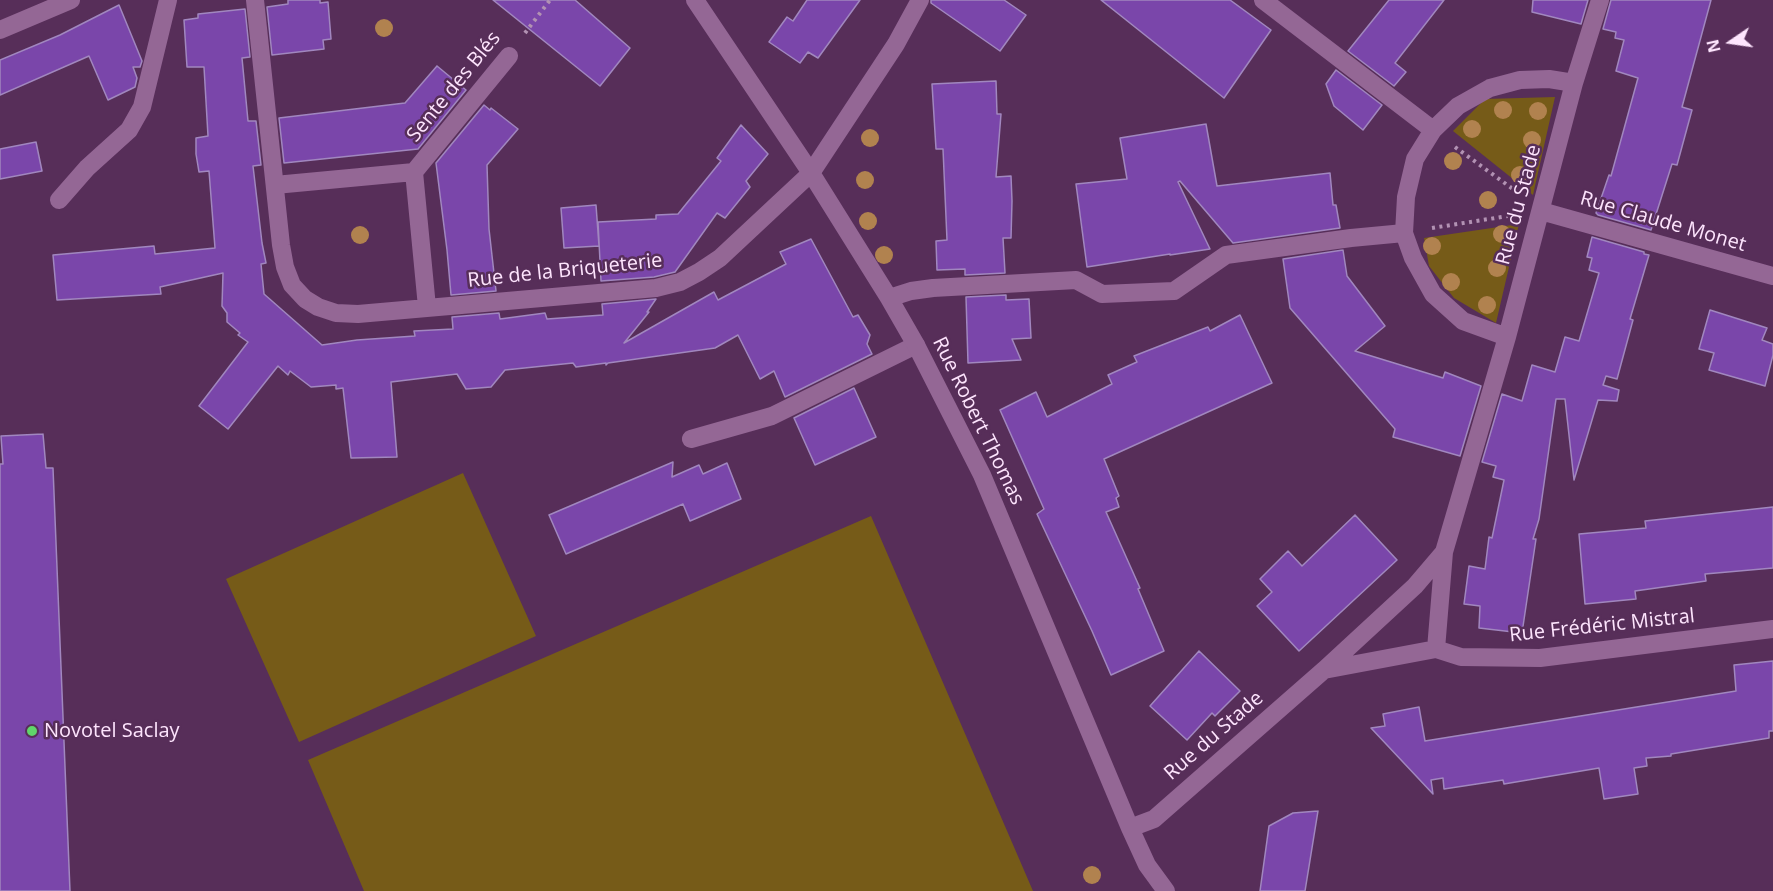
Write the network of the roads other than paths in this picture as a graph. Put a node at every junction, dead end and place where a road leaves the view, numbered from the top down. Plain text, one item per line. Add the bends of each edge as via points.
1 (70, 0) edge
2 (168, 0) edge
3 (255, 0) edge
4 (695, 0) edge
5 (920, 0) edge
6 (1263, 0) edge
7 (1599, 0) edge
8 (0, 30) edge
9 (509, 56) road end
10 (1574, 83) junction
11 (1433, 130) junction
12 (414, 172) junction
13 (812, 173) junction
14 (275, 185) junction
15 (59, 200) dead end
16 (1541, 211) junction
17 (1404, 233) junction
18 (1773, 276) edge
19 (889, 298) junction
20 (427, 307) junction
21 (1507, 337) junction
22 (916, 345) junction
23 (691, 439) dead end
24 (1444, 552) junction
25 (1773, 629) edge
26 (1436, 649) junction
27 (1324, 670) junction
28 (1130, 828) junction
29 (1166, 891) edge

1 - 8 street
2 - 15 street via 142,108 129,130
3 - 14 street, Rue de la Briqueterie
4 - 13 street, Rue Robert Thomas
5 - 13 street, Rue de la Briqueterie
6 - 11 street
7 - 10 street, Rue du Stade
9 - 12 street, Sente des Blés
10 - 11 street via 1520,80 1490,88 1458,106
10 - 16 street, Rue du Stade
11 - 17 street via 1415,159 1406,197
12 - 14 street
12 - 20 street
13 - 19 street, Rue Robert Thomas
13 - 20 street, Rue de la Briqueterie via 720,258 680,282 656,288
14 - 20 street, Rue de la Briqueterie via 285,267 292,285 305,299 336,313
16 - 18 street, Rue Claude Monet
16 - 21 street, Rue du Stade
17 - 19 street via 1226,255 1174,291 1102,294 1076,280 933,288
17 - 21 street via 1433,294 1463,321
19 - 22 street, Rue Robert Thomas
21 - 24 street, Rue du Stade
22 - 23 street via 772,416
22 - 28 street, Rue Robert Thomas via 982,475
24 - 26 street, Rue du Stade
24 - 27 street, Rue du Stade via 1415,586
25 - 26 street, Rue Frédéric Mistral via 1540,658 1461,657
26 - 27 street
27 - 28 street, Rue du Stade via 1154,819
28 - 29 street, Rue Robert Thomas via 1147,865

